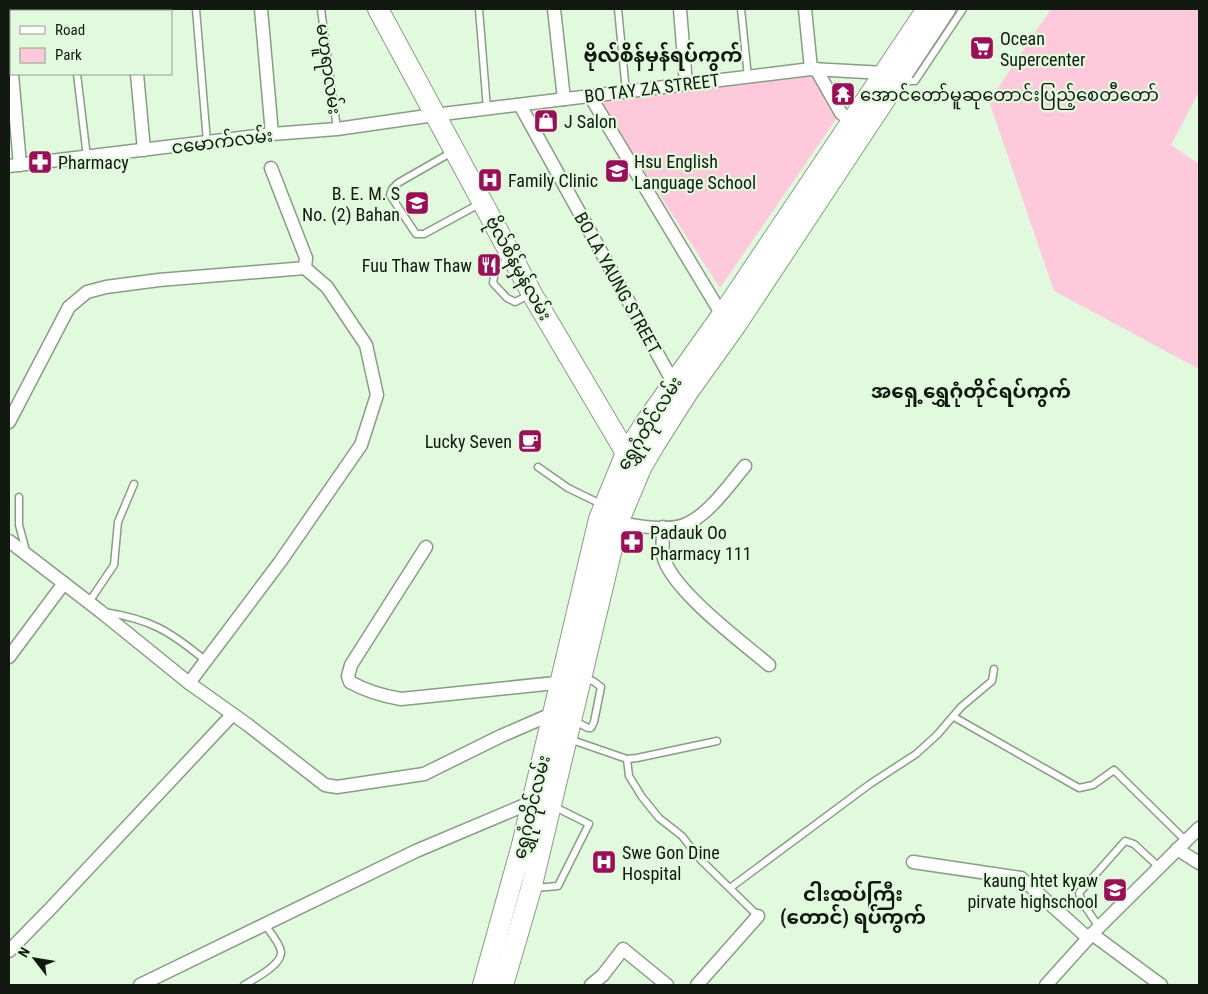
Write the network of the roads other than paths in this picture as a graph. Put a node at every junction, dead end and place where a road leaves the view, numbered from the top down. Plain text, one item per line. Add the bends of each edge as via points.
1 (196, 9) edge
2 (261, 9) edge
3 (321, 9) edge
4 (378, 9) edge
5 (479, 9) edge
6 (554, 9) edge
7 (618, 9) edge
8 (680, 9) edge
9 (741, 9) edge
10 (805, 9) edge
11 (927, 9) edge
12 (945, 9) edge
13 (963, 9) edge
14 (9, 41) edge
15 (10, 55) edge
16 (813, 69) junction
17 (12, 75) edge
18 (77, 75) edge
19 (137, 75) edge
20 (748, 77) junction
21 (891, 77) junction
22 (686, 84) junction
23 (626, 92) junction
24 (590, 96) junction
25 (564, 99) junction
26 (520, 105) junction
27 (487, 109) junction
28 (434, 115) junction
29 (858, 126) junction
30 (337, 129) junction
31 (272, 134) junction
32 (207, 142) junction
33 (144, 150) junction
34 (454, 151) junction
35 (86, 157) junction
36 (14, 165) edge
37 (271, 168) dead end
38 (482, 202) junction
39 (511, 255) junction
40 (305, 268) junction
41 (532, 294) junction
42 (729, 320) junction
43 (673, 382) junction
44 (9, 422) edge
45 (626, 453) junction
46 (745, 466) dead end
47 (538, 467) dead end
48 (641, 468) junction
49 (134, 484) dead end
50 (18, 497) dead end
51 (607, 516) junction
52 (664, 528) junction
53 (9, 540) edge
54 (426, 547) dead end
55 (27, 554) junction
56 (64, 583) junction
57 (89, 602) junction
58 (100, 611) junction
59 (9, 657) edge
60 (206, 660) junction
61 (769, 665) dead end
62 (994, 669) dead end
63 (575, 682) junction
64 (188, 683) junction
65 (232, 715) junction
66 (566, 716) junction
67 (954, 716) junction
68 (558, 735) junction
69 (717, 741) dead end
70 (627, 759) junction
71 (542, 803) junction
72 (1199, 828) edge
73 (1182, 845) junction
74 (913, 862) dead end
75 (1199, 863) edge
76 (1159, 867) junction
77 (730, 888) junction
78 (531, 889) junction
79 (758, 916) joint
80 (265, 925) junction
81 (1093, 933) junction
82 (9, 951) edge
83 (140, 985) edge
84 (244, 985) edge
85 (483, 985) edge
86 (503, 985) edge
87 (591, 985) edge
88 (667, 985) edge
89 (697, 985) edge
90 (1046, 985) edge
91 (1161, 985) edge

1 - 32 lane
2 - 31 street
3 - 30 lane, မဟူရာလမ်း
4 - 28 main road, ဗိုလ်စိန်မှန်လမ်း
5 - 27 lane
6 - 25 street
7 - 23 lane
8 - 22 street
9 - 20 lane
10 - 16 street
11 - 21 main road, ရွှေဂုံတိုင်လမ်း
12 - 21 main road, ရွှေဂုံတိုင်လမ်း
13 - 21 lane via 915,81
14 - 15 street
16 - 20 street, BO TAY ZA STREET
16 - 21 street, BO TAY ZA STREET
16 - 29 street via 841,113
17 - 36 street
18 - 35 lane
19 - 33 street
20 - 22 street, BO TAY ZA STREET
21 - 29 main road, ရွှေဂုံတိုင်လမ်း
22 - 23 street, BO TAY ZA STREET
23 - 24 street, BO TAY ZA STREET
24 - 25 street, BO TAY ZA STREET
24 - 42 street
25 - 26 street, BO TAY ZA STREET
26 - 27 street, BO TAY ZA STREET
26 - 43 street, BO LA YAUNG STREET
27 - 28 street, BO TAY ZA STREET
28 - 30 street, ငမောက်လမ်း
28 - 34 main road, ဗိုလ်စိန်မှန်လမ်း
29 - 42 main road, ရွှေဂုံတိုင်လမ်း
30 - 31 street, ငမောက်လမ်း
31 - 32 street, ငမောက်လမ်း
32 - 33 street, ငမောက်လမ်း
33 - 35 street, ငမောက်လမ်း
34 - 38 main road, ဗိုလ်စိန်မှန်လမ်း
34 - 38 lane via 398,183 390,195 416,234 424,234
35 - 36 street, ငမောက်လမ်း
37 - 40 street via 306,258
38 - 39 main road, ဗိုလ်စိန်မှန်လမ်း
39 - 41 main road, ဗိုလ်စိန်မှန်လမ်း
39 - 41 lane via 495,271 493,282 506,298 515,302
40 - 44 street via 159,280 87,292 69,307
40 - 60 street via 326,287 366,345 377,395 361,445 280,562
41 - 45 main road, ဗိုလ်စိန်မှန်လမ်း
42 - 43 main road, ရွှေဂုံတိုင်လမ်း
42 - 48 main road, ရွှေဂုံတိုင်လမ်း
43 - 45 main road, ရွှေဂုံတိုင်လမ်း
45 - 48 main road, ဗိုလ်စိန်မှန်လမ်း
45 - 51 main road, ရွှေဂုံတိုင်လမ်း
46 - 52 street via 704,512 684,525
47 - 51 lane
48 - 51 main road, ရွှေဂုံတိုင်လမ်း
49 - 57 lane via 118,522 114,565
50 - 55 lane via 19,525
51 - 52 street
51 - 63 main road, ရွှေဂုံတိုင်လမ်း
52 - 61 street via 663,554 670,571 688,595
53 - 55 street
54 - 63 street via 351,665 350,682 366,690 401,699
55 - 56 street
56 - 57 street
56 - 59 street
57 - 58 street
58 - 60 lane via 153,624
58 - 64 street
60 - 64 street
62 - 67 lane via 992,681
63 - 66 main road, ရွှေဂုံတိုင်လမ်း
63 - 66 lane via 594,681 601,687 594,722 588,728
64 - 65 street
65 - 66 street via 325,785 337,787 424,774 502,736
65 - 82 street
66 - 68 main road, ရွှေဂုံတိုင်လမ်း
67 - 73 lane via 1079,788 1093,785 1114,770
67 - 77 lane via 916,754 870,784
68 - 70 lane
68 - 71 main road, ရွှေဂုံတိုင်လမ်း
69 - 70 lane
70 - 77 lane via 629,776 642,797
71 - 78 main road, ရွှေဂုံတိုင်လမ်း
71 - 78 lane via 589,824 558,886
71 - 80 street via 416,851
71 - 85 main road, ရွှေဂုံတိုင်လမ်း via 511,890
72 - 73 street
73 - 75 street
73 - 76 street
74 - 81 street via 1021,878
76 - 81 street
76 - 81 lane via 1134,844 1125,841 1079,893
77 - 79 lane
78 - 86 main road, ရွှေဂုံတိုင်လမ်း
79 - 89 street
80 - 83 street
80 - 84 lane via 281,950 280,956 275,965
81 - 90 street
81 - 91 street
87 - 88 street via 623,949

